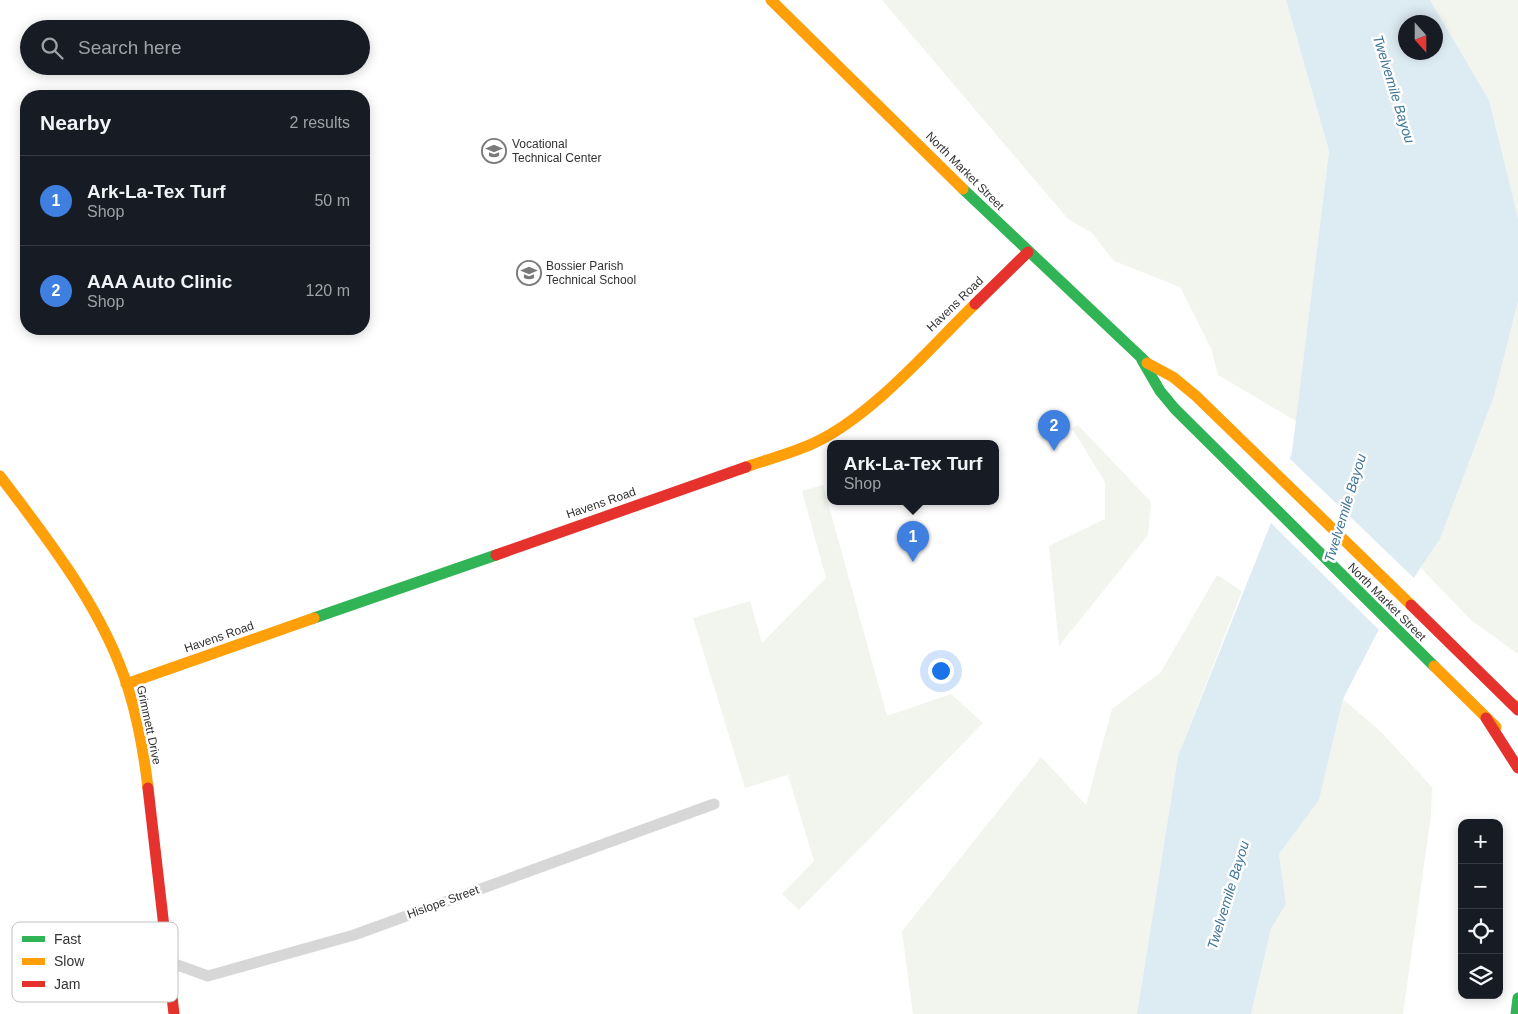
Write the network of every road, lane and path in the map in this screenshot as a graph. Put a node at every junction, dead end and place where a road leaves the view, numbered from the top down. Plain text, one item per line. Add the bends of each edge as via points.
1 (771, 0) edge
2 (1028, 252) junction
3 (1141, 360) junction
4 (0, 476) edge
5 (126, 684) junction
6 (1516, 707) edge
7 (1486, 718) junction
8 (1518, 749) edge
9 (1518, 768) edge
10 (714, 804) dead end
11 (164, 922) edge
12 (178, 965) edge
13 (1518, 998) edge
14 (1516, 1014) edge

1 - 2 main road, North Market Street
2 - 3 main road, North Market Street
2 - 5 main road, Havens Road via 869,406 814,443
3 - 6 main road, North Market Street via 1173,377 1196,396
3 - 7 main road, North Market Street via 1175,409
4 - 5 main road, Grimmett Drive via 56,551 106,636
5 - 11 main road, Grimmett Drive via 145,773
7 - 8 main road, North Market Street
7 - 9 main road
10 - 12 street, Hislope Street via 354,935 208,976
13 - 14 main road

